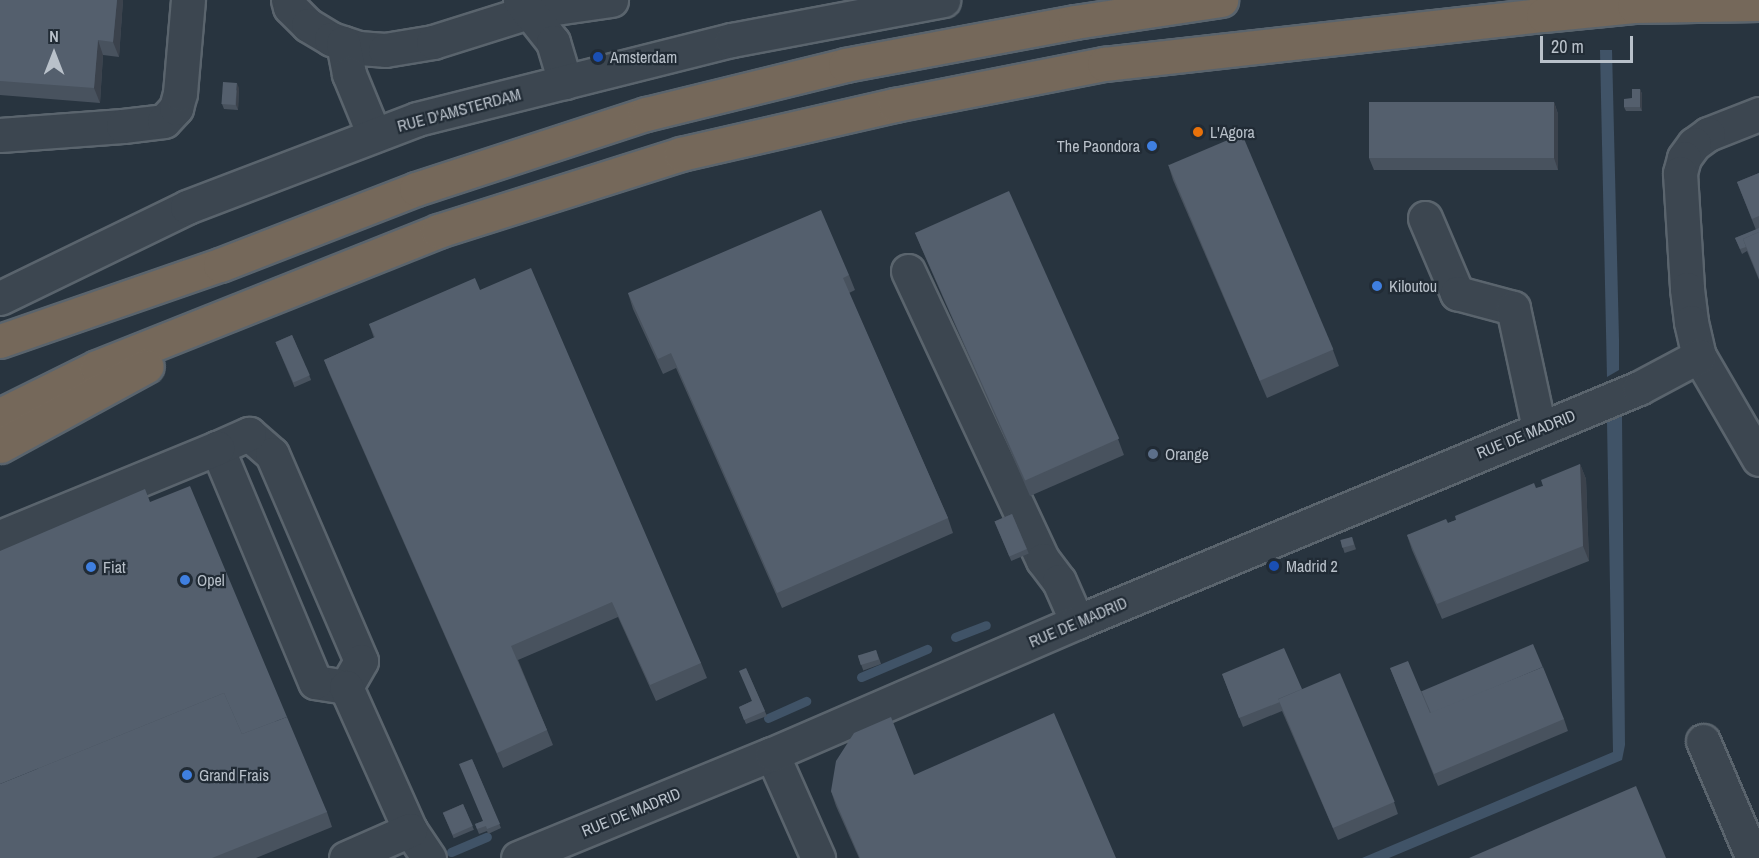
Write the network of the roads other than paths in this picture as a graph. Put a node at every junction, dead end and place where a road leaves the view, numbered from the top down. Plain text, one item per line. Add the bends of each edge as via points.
1 (188, 0) edge
2 (288, 0) edge
3 (610, 0) edge
4 (943, 0) edge
5 (1221, 0) edge
6 (1759, 3) edge
7 (524, 6) edge
8 (343, 43) junction
9 (566, 82) junction
10 (1759, 114) edge
11 (0, 135) edge
12 (374, 135) junction
13 (1425, 218) dead end
14 (220, 265) junction
15 (908, 271) dead end
16 (286, 291) junction
17 (0, 298) edge
18 (0, 341) edge
19 (1698, 356) junction
20 (0, 365) edge
21 (0, 415) edge
22 (1539, 428) junction
23 (0, 446) edge
24 (217, 448) junction
25 (1759, 459) edge
26 (0, 537) edge
27 (1077, 622) junction
28 (346, 687) junction
29 (1703, 741) dead end
30 (772, 754) junction
31 (410, 830) junction
32 (346, 858) edge
33 (429, 858) edge
34 (518, 858) edge
35 (818, 858) edge
36 (1753, 858) edge

1 - 11 street via 180,93 176,108 164,121
2 - 8 street via 308,25
3 - 7 street
4 - 9 street, RUE D'AMSTERDAM via 732,40
5 - 14 highway via 1075,22 845,65 646,114 416,189
6 - 16 highway via 1634,6 1081,68 681,154 438,231
7 - 8 street via 423,44 385,50
7 - 9 street via 553,42
8 - 12 street via 349,74
9 - 12 street, RUE D'AMSTERDAM via 417,119
10 - 19 street via 1708,134 1684,158 1680,174 1687,289
12 - 17 street, RUE D'AMSTERDAM via 187,207
13 - 22 street via 1456,293 1513,308
14 - 18 highway
14 - 20 highway
15 - 27 street via 1042,560 1059,580
16 - 21 highway via 98,367
16 - 23 highway
19 - 22 street, RUE DE MADRID via 1639,388
19 - 25 street
22 - 27 street, RUE DE MADRID
24 - 26 street
24 - 28 street via 315,682
24 - 28 street via 249,434 272,454 361,661
27 - 30 street, RUE DE MADRID
28 - 31 street
29 - 36 street
30 - 34 street, RUE DE MADRID
30 - 35 street
31 - 32 street
31 - 33 street

